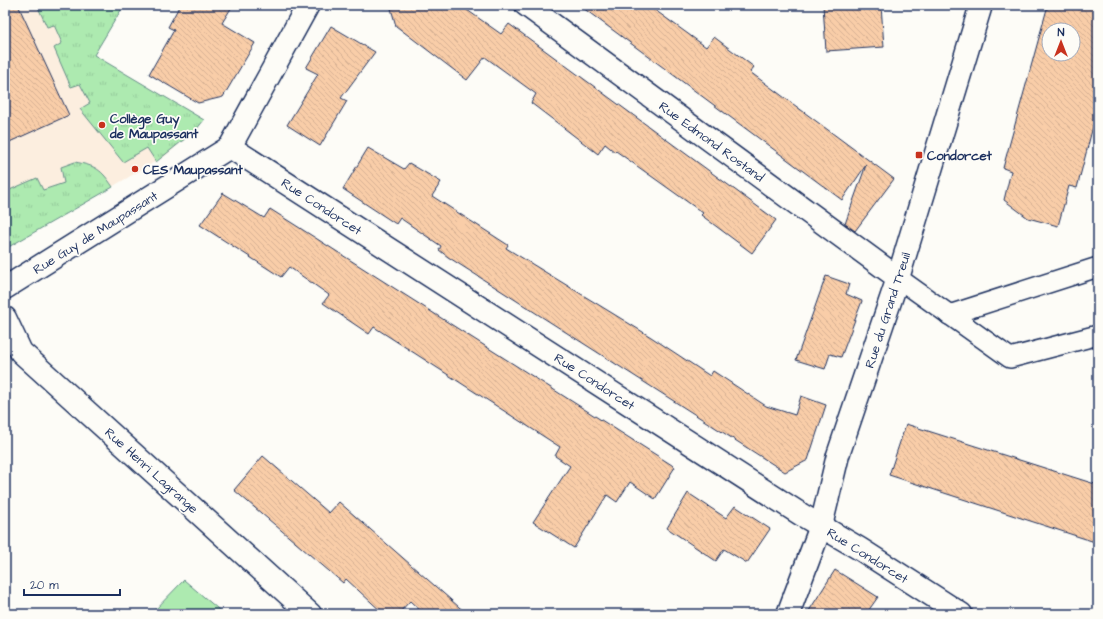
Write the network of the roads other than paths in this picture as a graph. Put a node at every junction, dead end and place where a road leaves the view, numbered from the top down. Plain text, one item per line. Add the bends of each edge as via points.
1 (308, 5) edge
2 (526, 5) edge
3 (981, 5) edge
4 (230, 147) junction
5 (1098, 267) edge
6 (898, 278) junction
7 (5, 288) edge
8 (949, 315) junction
9 (5, 318) edge
10 (1098, 335) edge
11 (821, 526) junction
12 (310, 614) edge
13 (788, 614) edge
14 (961, 614) edge

1 - 4 street, Rue Guy de Maupassant
2 - 6 street, Rue Edmond Rostand
3 - 6 street, Rue du Grand Treuil
4 - 7 street, Rue Guy de Maupassant
4 - 11 street, Rue Condorcet
5 - 8 lane
6 - 8 lane
6 - 11 street, Rue du Grand Treuil via 838,455
8 - 10 lane via 1010,358
9 - 12 street, Rue Henri Lagrange via 21,352
11 - 13 street, Rue du Grand Treuil
11 - 14 street, Rue Condorcet

